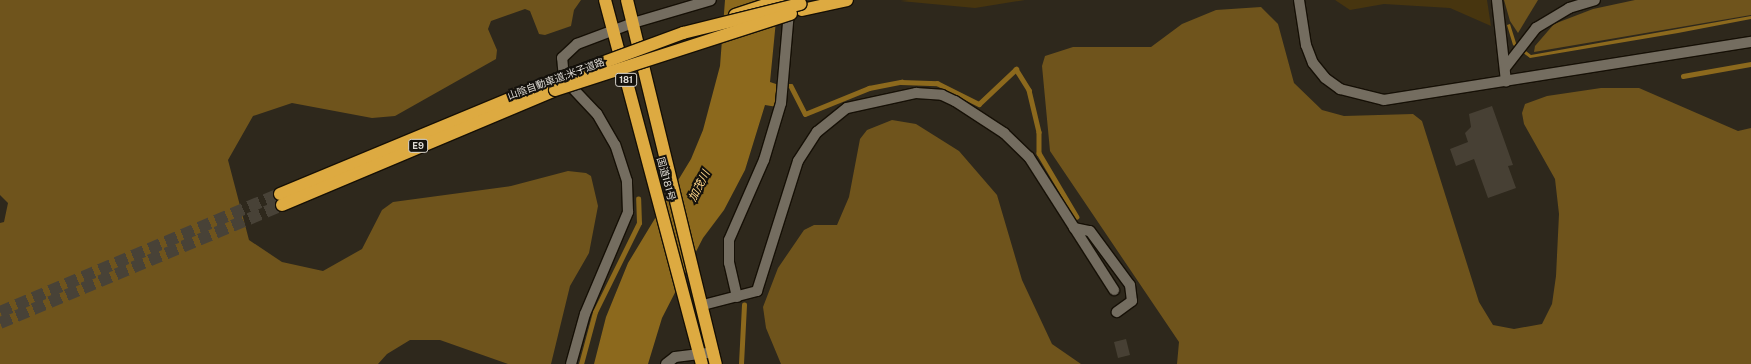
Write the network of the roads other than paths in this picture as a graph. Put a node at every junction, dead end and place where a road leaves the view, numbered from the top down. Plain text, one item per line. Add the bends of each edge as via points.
1 (605, 0) edge
2 (627, 0) edge
3 (780, 0) edge
4 (816, 0) edge
5 (847, 0) edge
6 (1299, 0) edge
7 (1497, 0) edge
8 (1595, 0) edge
9 (709, 1) edge
10 (797, 5) edge
11 (633, 23) junction
12 (612, 30) junction
13 (682, 33) junction
14 (1751, 42) edge
15 (1505, 68) junction
16 (1506, 82) junction
17 (554, 85) junction
18 (281, 200) tunnel mouth
19 (1074, 228) junction
20 (1114, 290) dead end
21 (737, 297) junction
22 (702, 301) junction
23 (1117, 312) dead end
24 (715, 358) edge
25 (701, 359) edge
26 (571, 364) edge
27 (666, 364) edge

1 - 12 highway, 国道181号 / 181
2 - 11 highway, 国道181号 / 181
3 - 13 highway, bridge
4 - 10 highway, 山陰自動車道;米子道路 / E9
5 - 10 highway, 山陰自動車道;米子道路 / E9
6 - 16 street via 1306,45 1313,63 1340,89 1384,100
7 - 15 street
8 - 15 street via 1569,8 1536,28
9 - 11 street
10 - 13 highway, 山陰自動車道;米子道路 / E9, bridge
10 - 17 highway, 山陰自動車道;米子道路 / E9, bridge
10 - 21 street via 776,122 764,160 729,240 729,264
11 - 12 street
11 - 22 highway, 国道181号 / 181
12 - 25 highway, 国道181号 / 181
12 - 26 street via 577,44 562,58 564,79 597,114 615,145 627,181 628,204 625,226 585,314
13 - 17 highway, 山陰自動車道;米子道路 / E9, bridge
14 - 16 street
15 - 16 street
17 - 18 highway, 山陰自動車道;米子道路 / E9
19 - 20 street
19 - 21 street via 1029,158 1004,133 942,95 916,93 898,96 847,108 813,137 798,161 765,258 761,284 757,291
19 - 23 street via 1090,231 1130,285 1132,302
21 - 22 street
22 - 24 highway, 国道181号 / 181
24 - 25 street
25 - 27 street via 676,357

